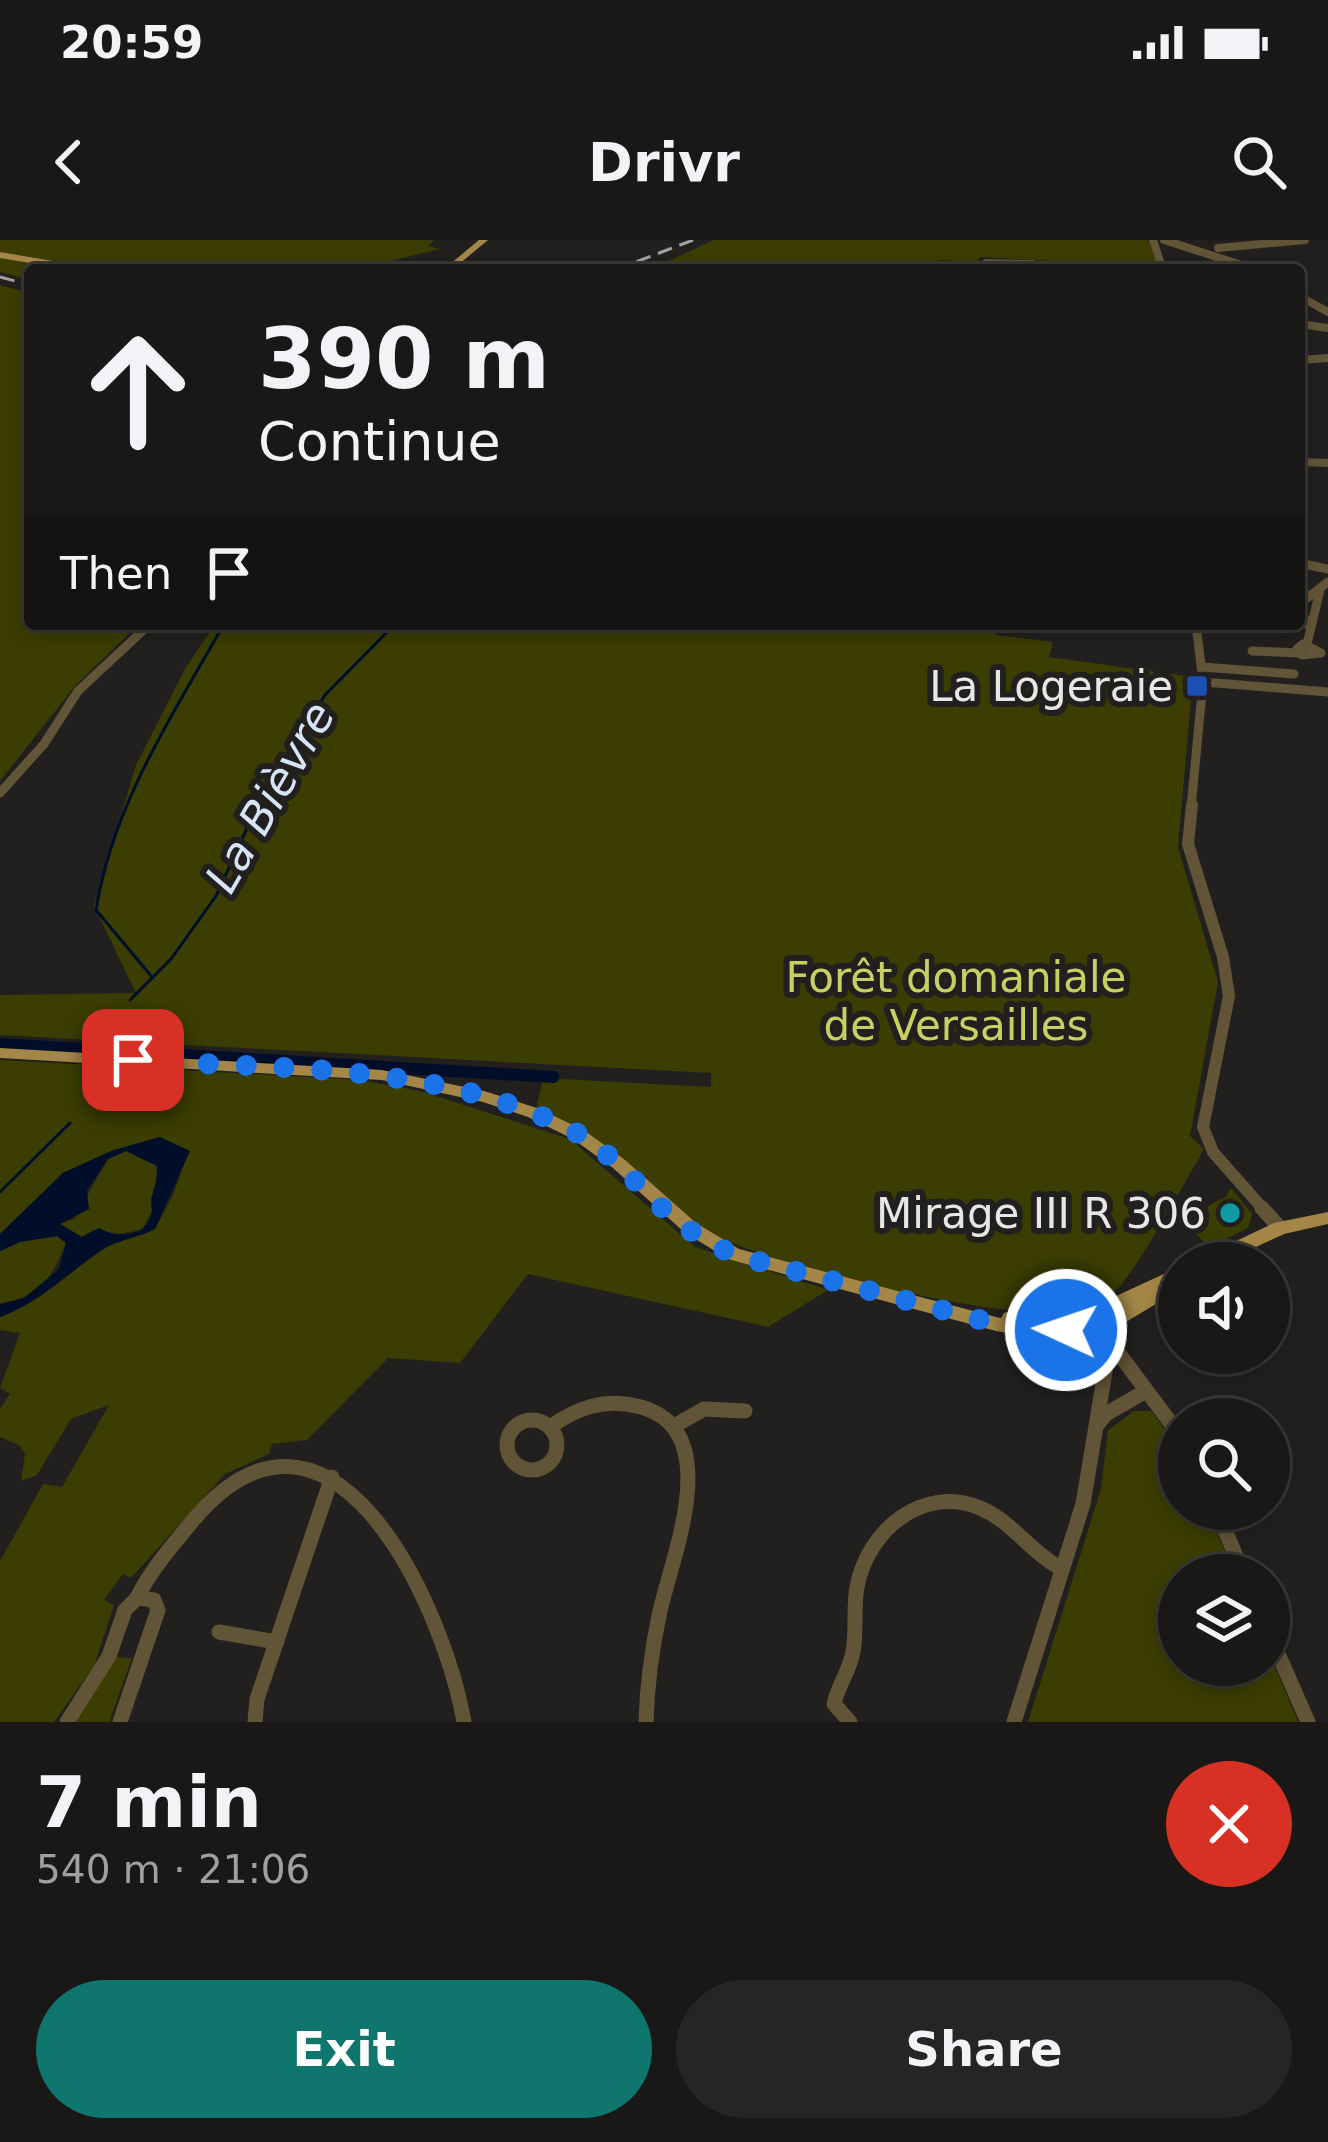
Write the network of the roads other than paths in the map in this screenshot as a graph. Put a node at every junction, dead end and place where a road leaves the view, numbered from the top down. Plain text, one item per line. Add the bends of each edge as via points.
1 (484, 240) edge
2 (1164, 240) edge
3 (1204, 240) edge
4 (1305, 240) edge
5 (1218, 248) junction
6 (0, 255) edge
7 (1231, 260) junction
8 (53, 264) edge
9 (454, 264) edge
10 (987, 264) edge
11 (1027, 264) edge
12 (1241, 264) edge
13 (1324, 586) edge
14 (144, 630) edge
15 (1197, 630) edge
16 (1303, 649) junction
17 (1252, 651) dead end
18 (1324, 653) edge
19 (1202, 667) junction
20 (1294, 674) dead end
21 (1203, 682) junction
22 (1328, 692) edge
23 (0, 794) edge
24 (0, 1053) edge
25 (1328, 1218) edge
26 (1280, 1228) junction
27 (1250, 1242) edge
28 (1158, 1294) edge
29 (1067, 1328) junction
30 (1101, 1337) junction
31 (1146, 1391) junction
32 (1158, 1407) edge
33 (745, 1412) dead end
34 (674, 1426) junction
35 (1096, 1426) junction
36 (550, 1427) dead end
37 (332, 1477) junction
38 (1062, 1568) junction
39 (137, 1598) junction
40 (219, 1632) dead end
41 (278, 1642) junction
42 (1290, 1681) edge
43 (67, 1722) edge
44 (120, 1722) edge
45 (254, 1722) edge
46 (464, 1722) edge
47 (646, 1722) edge
48 (850, 1722) edge
49 (1014, 1722) edge
50 (1308, 1722) edge

1 - 9 main road
2 - 7 street
3 - 5 street
4 - 5 street
5 - 7 street
6 - 8 main road
7 - 12 street
10 - 11 street
13 - 16 street
14 - 23 street via 78,691
15 - 19 street
16 - 17 street
16 - 18 street
19 - 20 street
19 - 21 street
21 - 22 street
21 - 26 street via 1188,824 1229,997 1203,1126 1213,1152
24 - 29 main road via 397,1078 578,1134 673,1218 734,1255 996,1324
25 - 26 main road
26 - 27 main road
28 - 30 main road
29 - 30 main road
29 - 30 main road via 1074,1316
30 - 31 street
30 - 35 street
31 - 32 street
31 - 35 street
33 - 34 street via 704,1409
34 - 36 street via 649,1408 613,1401 577,1408
34 - 47 street via 686,1449 687,1490 646,1684
35 - 38 street
37 - 39 street via 315,1466 250,1470 212,1501
37 - 41 street
37 - 46 street via 386,1535 430,1612
38 - 48 street via 976,1506 924,1504 896,1517 858,1580 852,1662 834,1704
38 - 49 street
39 - 43 street
39 - 44 street via 154,1600 158,1610
40 - 41 street
41 - 45 street
42 - 50 street

